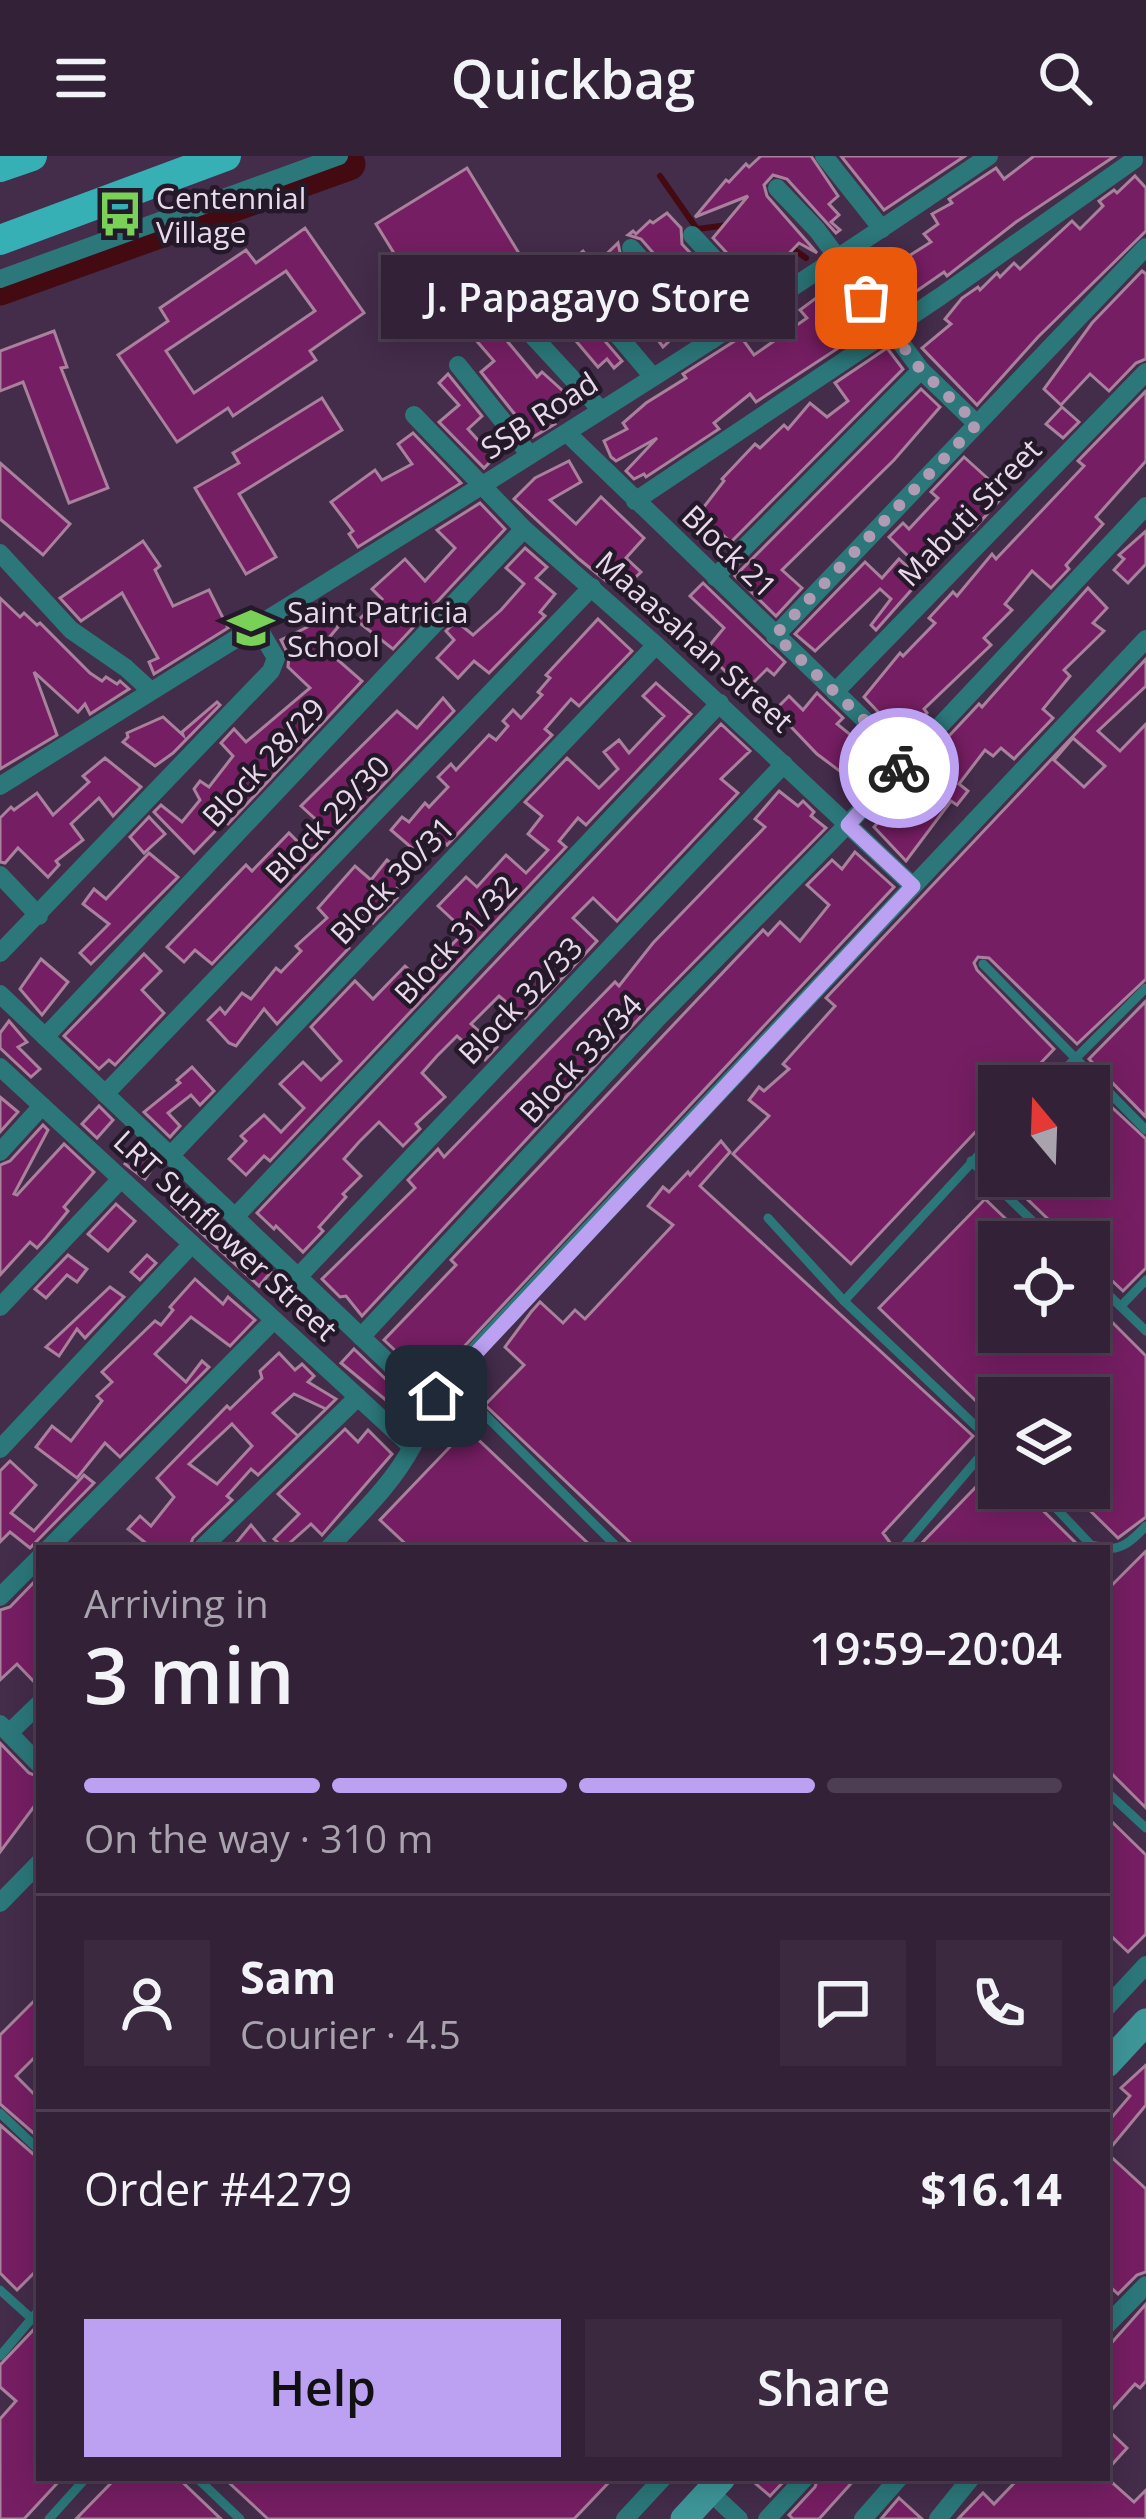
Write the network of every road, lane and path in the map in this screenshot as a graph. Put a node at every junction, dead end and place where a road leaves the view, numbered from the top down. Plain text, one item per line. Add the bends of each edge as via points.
1 (32, 156) edge
2 (226, 156) edge
3 (339, 156) edge
4 (824, 156) edge
5 (986, 157) edge
6 (1137, 163) edge
7 (0, 166) edge
8 (777, 188) dead end
9 (882, 229) junction
10 (692, 235) dead end
11 (0, 240) edge
12 (1146, 247) edge
13 (631, 248) dead end
14 (841, 263) junction
15 (0, 279) edge
16 (572, 281) dead end
17 (762, 310) junction
18 (517, 319) dead end
19 (888, 329) junction
20 (712, 340) junction
21 (458, 365) dead end
22 (921, 370) junction
23 (1146, 372) edge
24 (653, 376) junction
25 (601, 410) junction
26 (414, 415) dead end
27 (977, 424) junction
28 (567, 433) junction
29 (530, 454) junction
30 (489, 495) junction
31 (635, 501) junction
32 (1146, 506) edge
33 (524, 529) junction
34 (0, 553) edge
35 (715, 577) junction
36 (592, 587) junction
37 (256, 624) junction
38 (775, 635) junction
39 (1146, 639) edge
40 (656, 645) junction
41 (151, 692) junction
42 (835, 692) junction
43 (720, 704) junction
44 (906, 760) junction
45 (784, 764) junction
46 (0, 786) edge
47 (848, 825) junction
48 (0, 875) edge
49 (913, 886) junction
50 (39, 916) junction
51 (0, 953) edge
52 (983, 964) dead end
53 (1146, 988) edge
54 (0, 994) edge
55 (46, 1037) junction
56 (1077, 1058) junction
57 (1070, 1065) edge
58 (0, 1067) edge
59 (105, 1094) junction
60 (42, 1106) junction
61 (1146, 1130) edge
62 (0, 1152) edge
63 (978, 1153) edge
64 (170, 1156) junction
65 (970, 1161) junction
66 (122, 1179) junction
67 (235, 1217) junction
68 (768, 1218) dead end
69 (1032, 1221) edge
70 (192, 1244) junction
71 (298, 1277) junction
72 (1146, 1280) edge
73 (1110, 1296) edge
74 (844, 1301) junction
75 (1120, 1306) junction
76 (0, 1307) edge
77 (274, 1320) junction
78 (1146, 1331) edge
79 (361, 1337) junction
80 (358, 1397) junction
81 (431, 1403) junction
82 (484, 1414) dead end
83 (978, 1427) edge
84 (412, 1447) junction
85 (0, 1450) edge
86 (978, 1464) edge
87 (1057, 1509) edge
88 (1146, 1526) edge
89 (52, 1545) edge
90 (205, 1545) edge
91 (332, 1545) edge
92 (615, 1545) edge
93 (905, 1545) edge
94 (1095, 1545) edge
95 (1110, 1549) edge
96 (36, 1561) edge
97 (0, 1597) edge
98 (36, 1706) edge
99 (5, 1728) edge
100 (36, 1761) edge
101 (1110, 1795) edge
102 (1146, 1828) edge
103 (36, 1866) edge
104 (0, 1872) edge
105 (15, 1888) junction
106 (0, 1903) edge
107 (1146, 1965) edge
108 (1110, 2004) edge
109 (1146, 2022) edge
110 (1110, 2061) edge
111 (0, 2113) edge
112 (36, 2147) edge
113 (1146, 2285) edge
114 (0, 2290) edge
115 (35, 2314) edge
116 (1110, 2322) edge
117 (0, 2356) edge
118 (83, 2481) edge
119 (200, 2481) edge
120 (660, 2481) edge
121 (802, 2481) edge
122 (895, 2481) edge
123 (969, 2481) edge
124 (716, 2485) edge
125 (49, 2519) edge
126 (240, 2519) edge
127 (625, 2519) edge
128 (684, 2519) edge
129 (740, 2519) edge
130 (766, 2519) edge
131 (863, 2519) edge
132 (938, 2519) edge

1 - 7 main road
2 - 11 main road
3 - 15 street
4 - 9 street
5 - 9 street, SSB Road
6 - 19 street
8 - 14 street
9 - 14 street, SSB Road
10 - 17 street
12 - 27 street
13 - 20 street
14 - 17 street, SSB Road
14 - 19 street
16 - 24 street
17 - 20 street, SSB Road
18 - 25 street
19 - 22 street
19 - 31 street
20 - 24 street, SSB Road
21 - 29 street
22 - 27 street
22 - 35 street
23 - 42 street, Mabuti Street
24 - 25 street, SSB Road
25 - 28 street, SSB Road
26 - 30 street, Maaasahan Street
27 - 38 street
28 - 29 street, SSB Road
28 - 31 street, Block 21
29 - 30 street, SSB Road
30 - 33 street, Maaasahan Street
30 - 37 street
31 - 35 street, Block 21
32 - 44 street
33 - 36 street, Maaasahan Street
33 - 55 street, Block 28/29
34 - 41 street via 71,630
35 - 38 street, Block 21
36 - 40 street, Maaasahan Street
36 - 59 street, Block 29/30
37 - 41 street
37 - 50 street via 276,658 271,671
38 - 42 street, Block 21
39 - 49 street
40 - 43 street, Maaasahan Street
40 - 64 street, Block 30/31
41 - 46 street
42 - 44 street, Block 21
43 - 45 street, Maaasahan Street
43 - 67 street, Block 31/32
44 - 47 street
45 - 47 street, Maaasahan Street
45 - 71 street, Block 32/33
47 - 49 street, Maaasahan Street
47 - 79 street, Block 33/34
48 - 50 street
49 - 81 street
50 - 51 street
52 - 56 lane
53 - 56 lane
54 - 55 street
55 - 59 street
56 - 57 lane
56 - 61 lane
58 - 60 street, LRT Sunflower Street
59 - 64 street
60 - 62 street
60 - 66 street, LRT Sunflower Street
63 - 65 lane
64 - 67 street
65 - 69 lane
65 - 74 lane
66 - 70 street, LRT Sunflower Street
66 - 76 street
67 - 71 street
68 - 74 lane
70 - 77 street, LRT Sunflower Street
70 - 85 street
71 - 79 street
72 - 75 lane
73 - 75 lane
74 - 83 lane
75 - 78 lane
77 - 80 street, LRT Sunflower Street
77 - 89 street
79 - 81 street
80 - 84 street, LRT Sunflower Street
80 - 90 street
81 - 84 street
82 - 92 lane
84 - 91 street
86 - 93 lane
87 - 94 lane
88 - 95 lane
96 - 97 street
98 - 99 street
99 - 100 street
101 - 102 lane
103 - 105 street
104 - 105 street
105 - 106 street
107 - 108 street
109 - 110 street
111 - 112 lane
113 - 116 street
114 - 115 lane
115 - 117 lane
118 - 125 lane
119 - 126 lane
120 - 127 street
121 - 130 street
122 - 131 street
123 - 132 street
124 - 128 street
124 - 129 street

